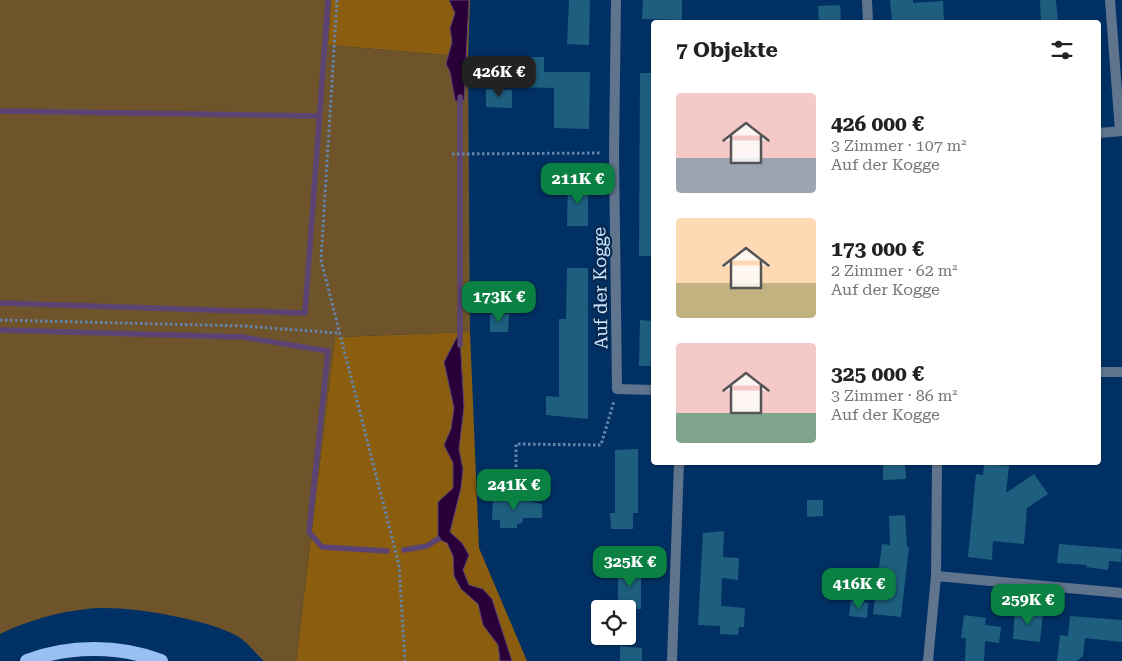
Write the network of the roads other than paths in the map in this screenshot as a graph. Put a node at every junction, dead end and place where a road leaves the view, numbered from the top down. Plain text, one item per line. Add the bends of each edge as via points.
1 (616, 0) edge
2 (867, 0) edge
3 (1110, 0) edge
4 (868, 20) edge
5 (1121, 131) edge
6 (1101, 133) edge
7 (1101, 372) edge
8 (1122, 372) edge
9 (651, 390) edge
10 (679, 465) edge
11 (936, 465) edge
12 (936, 576) junction
13 (1122, 593) edge
14 (27, 661) edge
15 (161, 661) edge
16 (672, 661) edge
17 (928, 661) edge

1 - 9 street, Auf der Kogge via 617,389
2 - 4 street
3 - 5 street
5 - 6 street
7 - 8 street
10 - 16 street
11 - 12 street
12 - 13 street
12 - 17 street
14 - 15 highway via 57,652 81,650 128,652

